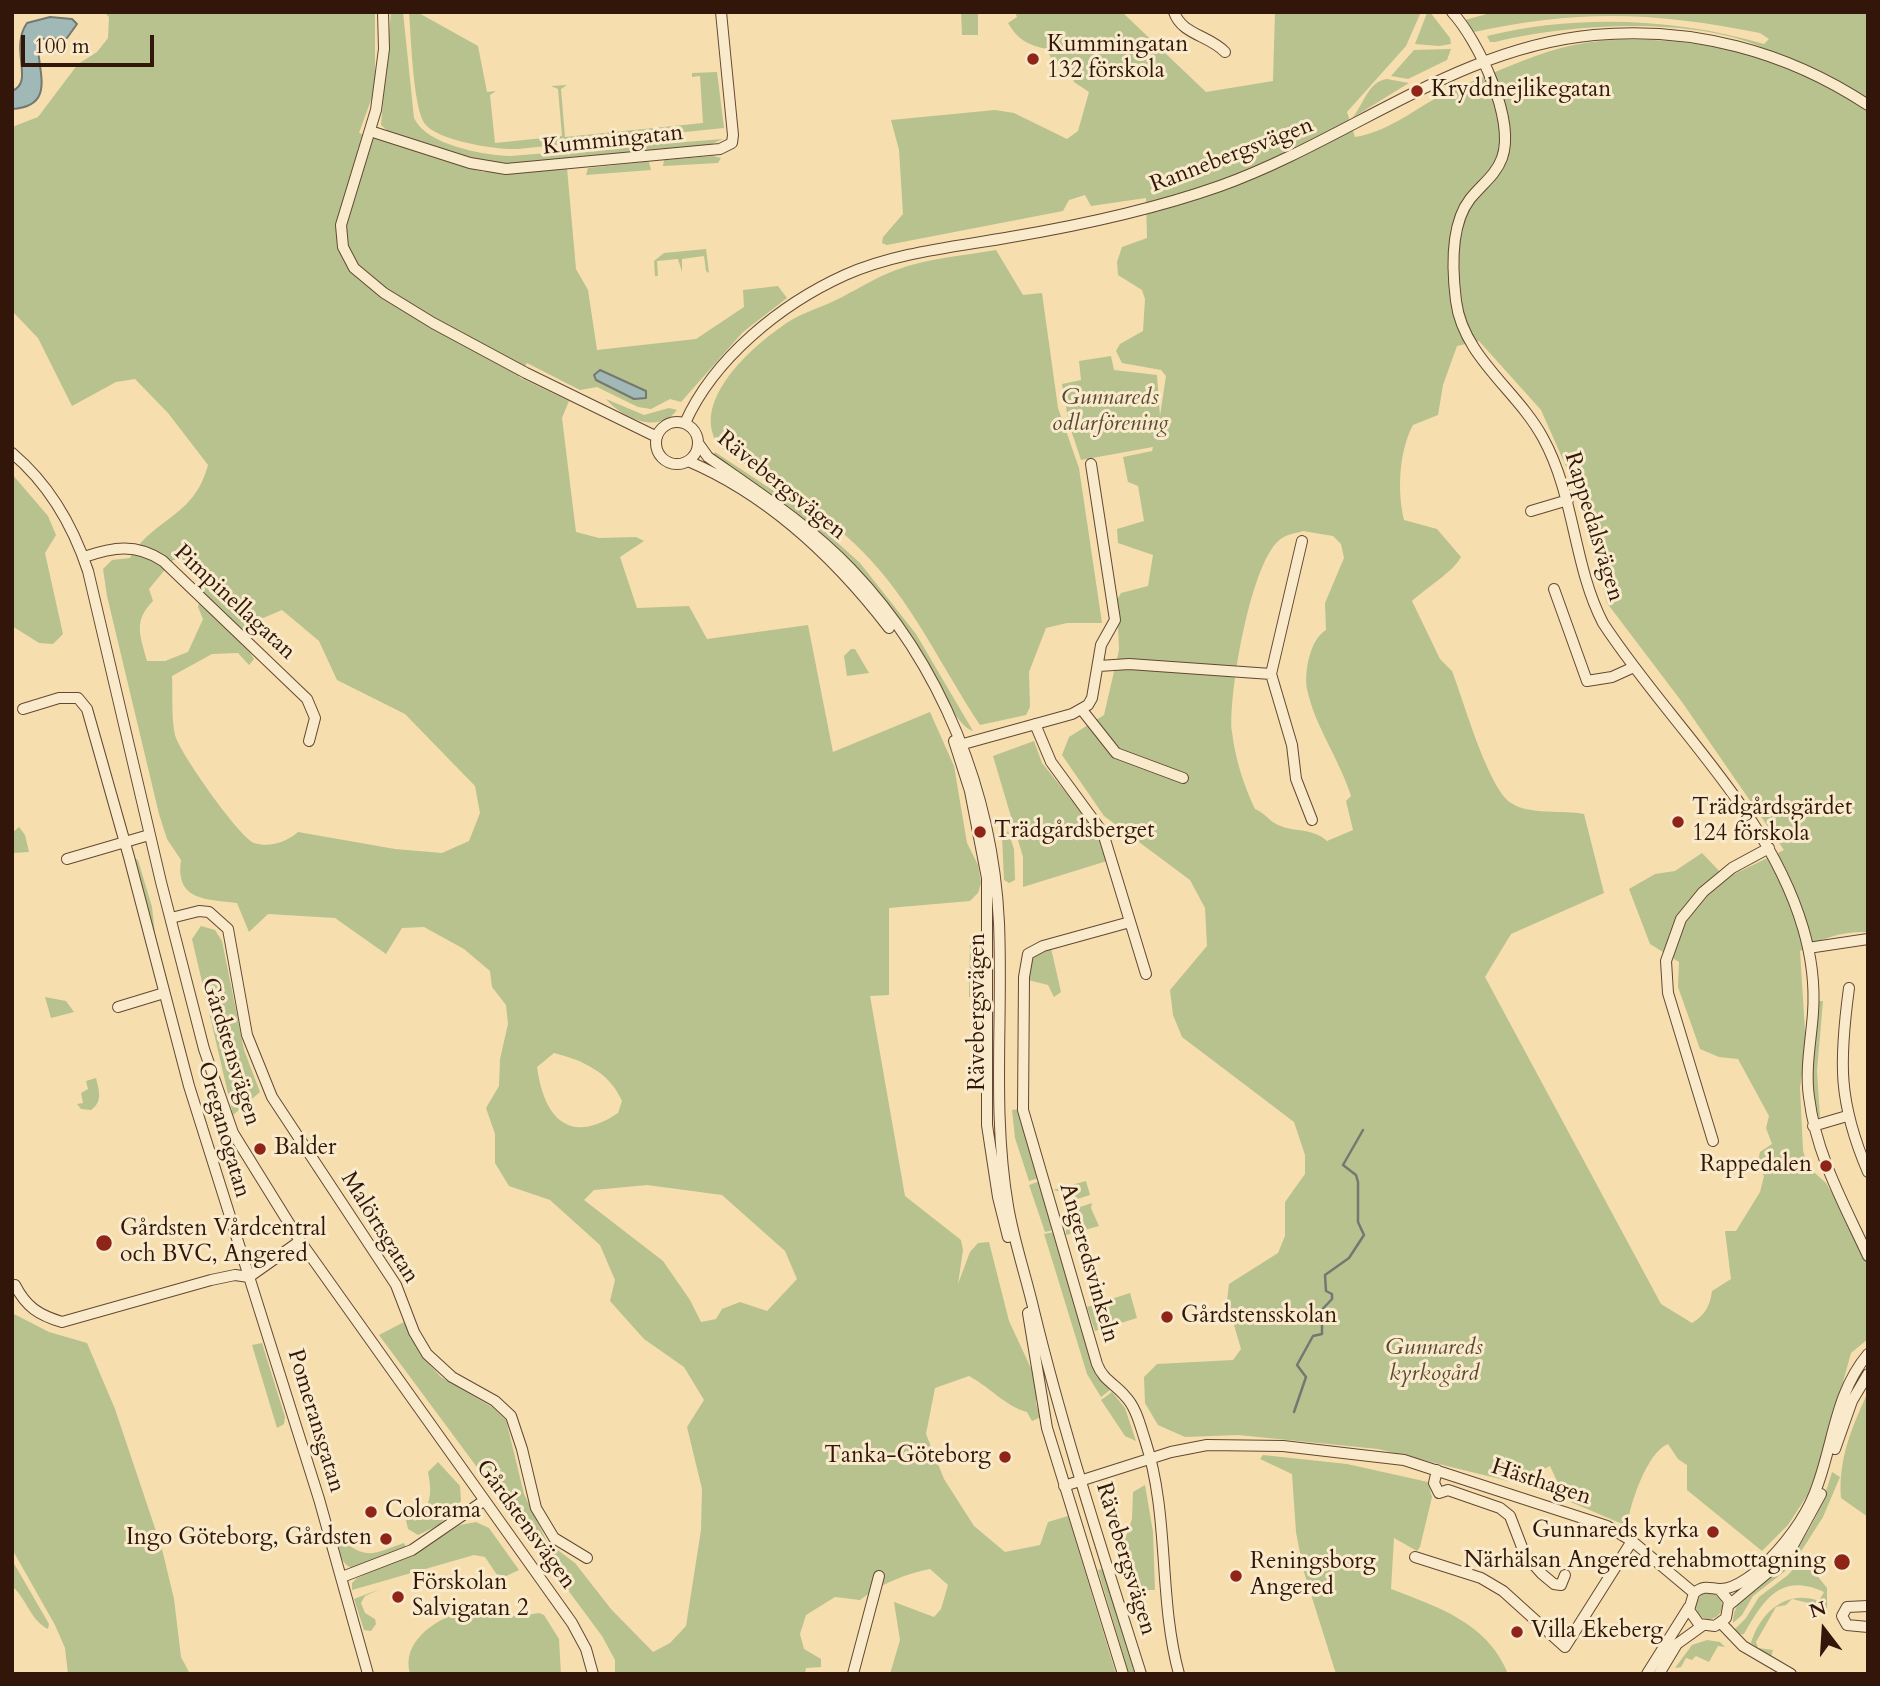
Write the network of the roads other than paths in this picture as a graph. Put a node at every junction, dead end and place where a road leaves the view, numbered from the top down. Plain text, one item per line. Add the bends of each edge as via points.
1 (383, 12) edge
2 (721, 12) edge
3 (1174, 12) edge
4 (1452, 12) edge
5 (1225, 52) dead end
6 (1482, 61) junction
7 (1868, 106) edge
8 (370, 131) junction
9 (685, 424) junction
10 (657, 437) junction
11 (698, 443) junction
12 (12, 453) edge
13 (688, 461) junction
14 (1091, 464) dead end
15 (1567, 500) junction
16 (1531, 511) dead end
17 (1302, 541) dead end
18 (83, 557) junction
19 (1554, 589) dead end
20 (1099, 666) junction
21 (1634, 667) junction
22 (1271, 674) junction
23 (23, 709) dead end
24 (1082, 710) junction
25 (1035, 724) junction
26 (309, 741) dead end
27 (959, 745) junction
28 (1183, 778) dead end
29 (1312, 820) dead end
30 (149, 835) junction
31 (125, 842) junction
32 (1769, 848) junction
33 (67, 859) dead end
34 (171, 918) junction
35 (1130, 922) junction
36 (1868, 939) edge
37 (1808, 948) junction
38 (1146, 974) dead end
39 (1849, 989) dead end
40 (163, 993) junction
41 (118, 1007) dead end
42 (1847, 1116) junction
43 (1813, 1126) junction
44 (1713, 1141) dead end
45 (1868, 1172) edge
46 (1864, 1238) edge
47 (300, 1241) junction
48 (1868, 1256) edge
49 (249, 1277) junction
50 (15, 1285) dead end
51 (1868, 1354) edge
52 (1868, 1374) edge
53 (1155, 1460) junction
54 (1437, 1470) junction
55 (1080, 1481) junction
56 (1064, 1486) junction
57 (482, 1502) junction
58 (1632, 1541) junction
59 (1415, 1557) dead end
60 (587, 1558) dead end
61 (1564, 1575) dead end
62 (879, 1576) dead end
63 (342, 1577) junction
64 (1719, 1589) junction
65 (1694, 1593) junction
66 (1730, 1605) junction
67 (1868, 1606) edge
68 (1689, 1607) junction
69 (1721, 1623) junction
70 (1702, 1626) junction
71 (1868, 1627) edge
72 (369, 1674) edge
73 (593, 1674) edge
74 (853, 1674) edge
75 (1123, 1674) edge
76 (1141, 1674) edge
77 (1179, 1674) edge
78 (1647, 1674) edge
79 (1659, 1674) edge
80 (1791, 1674) edge

1 - 8 street via 381,80
2 - 8 street, Kummingatan via 733,135 732,143 720,149 514,169 470,163
3 - 5 street via 1182,27 1215,41
4 - 6 street
6 - 7 street, Rannebergsvägen via 1526,46 1586,36 1677,35 1725,43 1793,64
6 - 9 street, Rannebergsvägen via 1334,136 1220,186 1144,210 906,255 844,275 773,318 744,344 709,381
6 - 15 street, Rappedalsvägen via 1506,136 1495,172 1460,215 1456,301 1472,345 1544,439
8 - 10 street via 341,225 343,247 354,268 384,293 456,335
9 - 10 street via 668,424
9 - 11 street
10 - 13 street via 657,449 664,459 676,464
11 - 13 street
11 - 27 street, Rävebergsvägen via 708,457 797,520 852,570 912,650 943,704
12 - 18 street, Gårdstensvägen via 62,511
13 - 27 street, Rävebergsvägen via 723,475 761,500 846,575 900,643
14 - 20 street via 1115,620 1103,639
15 - 16 street
15 - 21 street, Rappedalsvägen via 1592,599
17 - 22 street
18 - 26 street, Pimpinellagatan via 129,547 163,561 307,699 315,718
18 - 30 street, Gårdstensvägen
19 - 21 street via 1587,681
20 - 22 street
20 - 24 street via 1092,698
21 - 32 street, Rappedalsvägen
22 - 29 street via 1292,745 1296,779
23 - 31 street, Oreganogatan via 65,696 83,703
24 - 25 street
24 - 28 street via 1116,753
25 - 27 street
25 - 35 street via 1051,762 1103,833
27 - 55 street, Rävebergsvägen via 984,810 996,883 1001,986 998,1116 1008,1209
27 - 56 street, Rävebergsvägen via 987,878 987,1125 992,1163 1028,1311 1047,1428
30 - 31 street
30 - 34 street, Gårdstensvägen
31 - 33 street
31 - 40 street, Oreganogatan
32 - 37 street, Rappedalsvägen
32 - 44 street via 1732,868 1703,892 1681,919 1666,961 1668,993
34 - 47 street, Gårdstensvägen via 204,1049 233,1133
34 - 60 street, Malörtsgatan via 209,912 228,929 247,1035 272,1097 396,1285 427,1354 510,1416 523,1449 536,1508 554,1538
35 - 38 street
35 - 53 street, Angeredsvinkeln via 1028,954 1021,1096 1097,1364 1109,1383 1128,1398
36 - 37 street
37 - 43 street, Rappedalsvägen via 1814,996 1808,1071
39 - 42 street via 1840,1051
40 - 41 street
40 - 49 street, Oreganogatan
42 - 43 street
42 - 45 street
43 - 46 street, Rappedalsvägen via 1826,1166
46 - 48 street, Rappedalsvägen
47 - 49 street
47 - 57 street, Gårdstensvägen
49 - 50 street via 235,1275 62,1322 25,1304
49 - 63 street, Pomeransgatan
51 - 64 street via 1846,1388 1819,1483 1804,1515 1754,1573
52 - 66 street via 1848,1410 1808,1522 1777,1565
53 - 54 street, Hästhagen via 1217,1446 1259,1444 1404,1460
53 - 55 street, Hästhagen
53 - 77 street, Angeredsvinkeln via 1170,1629
54 - 58 street, Hästhagen via 1596,1521
54 - 61 street, Hästhagen via 1434,1483 1439,1493 1448,1490 1500,1508 1510,1516 1525,1555 1542,1574 1561,1585
55 - 56 street, Hästhagen
55 - 76 street, Rävebergsvägen
56 - 75 street, Rävebergsvägen
57 - 63 street via 412,1550
57 - 73 street, Gårdstensvägen via 572,1623
58 - 59 street via 1565,1647 1503,1591 1481,1578
58 - 65 street, Hästhagen
62 - 74 street
63 - 72 street, Pomeransgatan
64 - 65 street via 1706,1586
64 - 66 street
65 - 68 street
66 - 69 street
67 - 71 street via 1847,1607 1842,1616 1847,1625
68 - 70 street via 1693,1620
68 - 78 street
69 - 70 street
69 - 80 street via 1743,1646
70 - 79 street via 1677,1644

